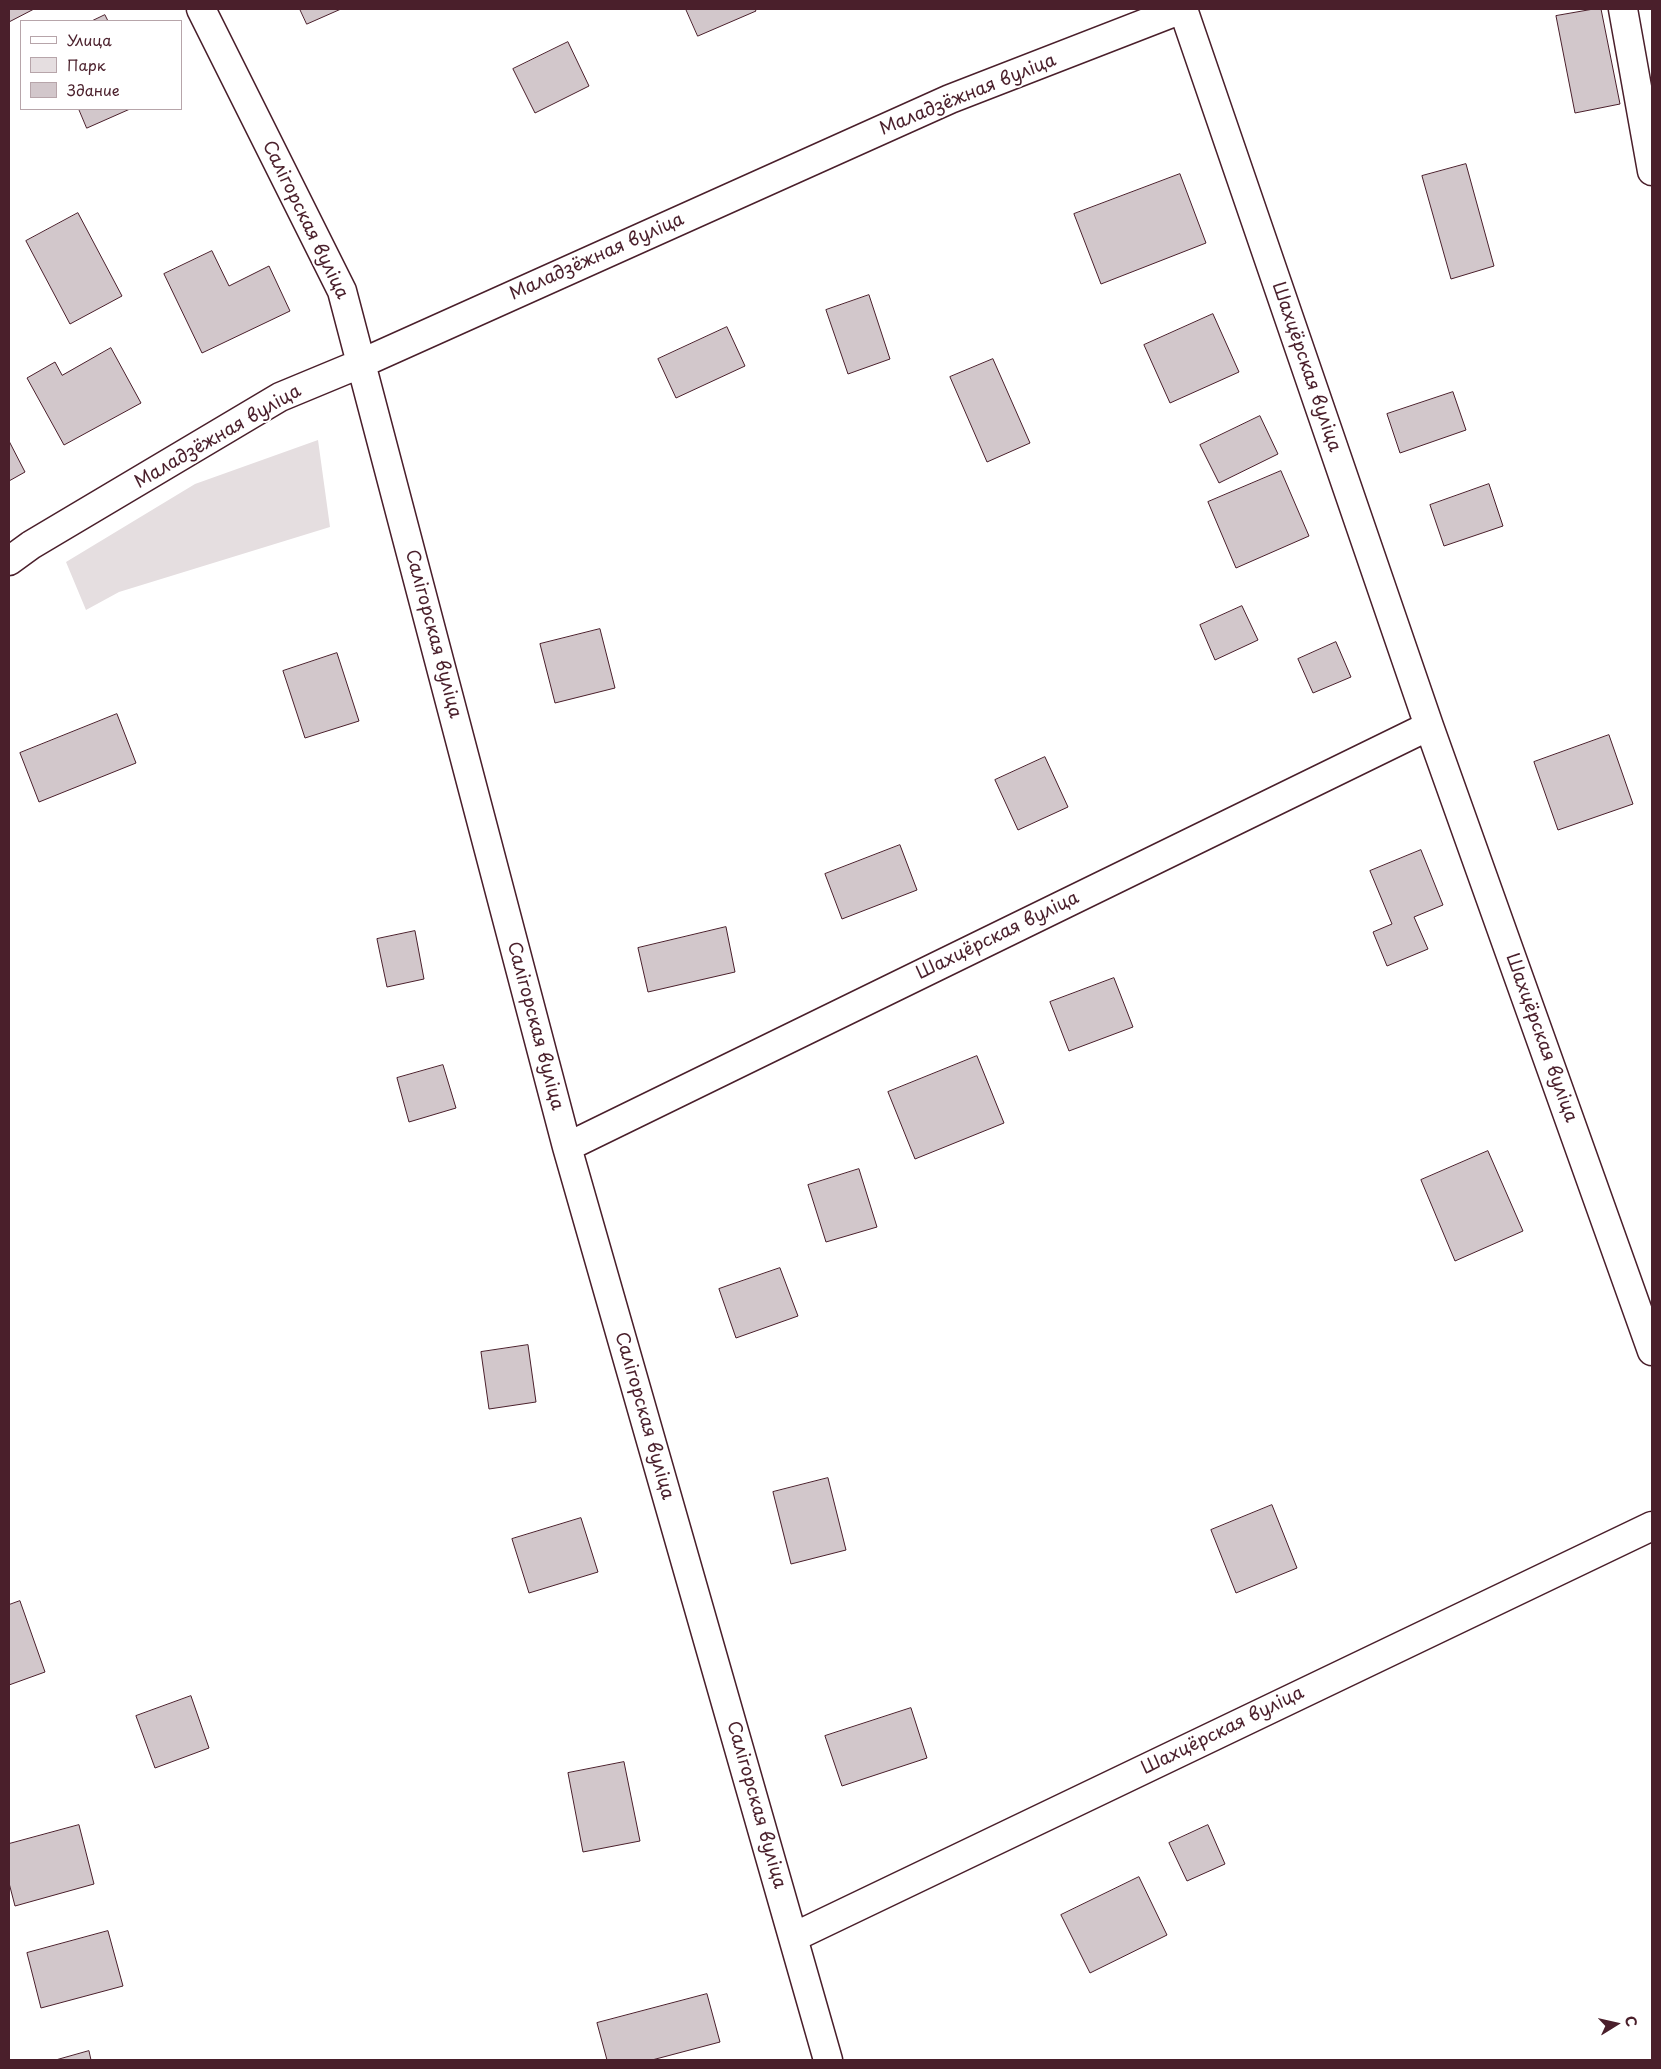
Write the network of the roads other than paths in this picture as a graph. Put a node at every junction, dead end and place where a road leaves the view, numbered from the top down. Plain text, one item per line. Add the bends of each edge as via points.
1 (201, 9) edge
2 (1183, 9) edge
3 (1623, 9) edge
4 (1652, 170) edge
5 (362, 363) junction
6 (9, 561) edge
7 (1429, 726) junction
8 (567, 1147) junction
9 (1652, 1351) edge
10 (1652, 1526) edge
11 (794, 1937) junction
12 (828, 2060) edge

1 - 5 street, Салігорская вуліца via 342,291
2 - 5 street, Маладзёжная вуліца via 950,99
2 - 7 street, Шахцёрская вуліца
3 - 4 street
5 - 6 street, Маладзёжная вуліца via 280,397
5 - 8 street, Салігорская вуліца
7 - 8 street, Шахцёрская вуліца
7 - 9 street, Шахцёрская вуліца
8 - 11 street, Салігорская вуліца
10 - 11 street, Шахцёрская вуліца
11 - 12 street, Салігорская вуліца

